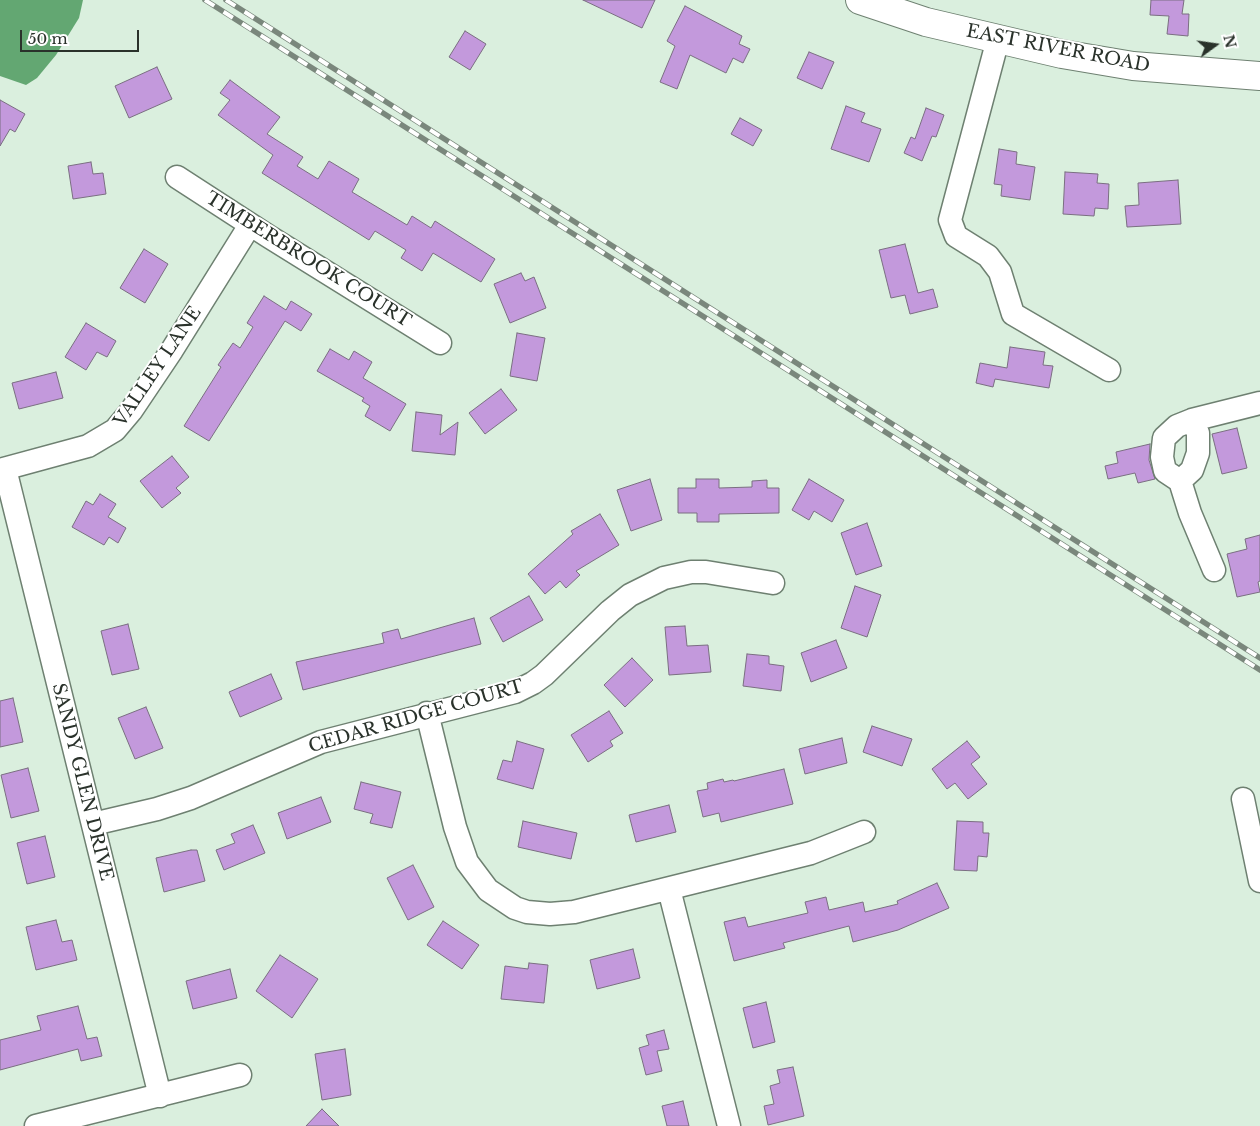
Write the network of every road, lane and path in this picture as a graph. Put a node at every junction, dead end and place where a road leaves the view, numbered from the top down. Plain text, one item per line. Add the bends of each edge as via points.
1 (860, 0) edge
2 (998, 40) junction
3 (1260, 76) edge
4 (177, 177) dead end
5 (250, 225) junction
6 (440, 343) dead end
7 (1109, 370) dead end
8 (1260, 403) edge
9 (1192, 420) junction
10 (3, 469) edge
11 (1180, 481) junction
12 (1214, 570) dead end
13 (773, 583) dead end
14 (427, 714) junction
15 (1243, 799) dead end
16 (92, 824) junction
17 (864, 832) dead end
18 (1260, 881) edge
19 (669, 889) junction
20 (240, 1075) dead end
21 (160, 1096) junction
22 (728, 1123) edge
23 (36, 1126) edge

1 - 2 main road, EAST RIVER ROAD via 926,22
2 - 3 main road, EAST RIVER ROAD via 1133,66
2 - 7 street via 950,220 956,236 988,256 1000,272 1013,314
4 - 5 street, TIMBERBROOK COURT
5 - 6 street, TIMBERBROOK COURT
5 - 10 street, VALLEY LANE via 172,350 115,430 88,446
8 - 9 street
9 - 11 street via 1198,433 1198,453 1192,470
9 - 11 street via 1177,426 1164,438 1162,457 1165,471
10 - 16 street, SANDY GLEN DRIVE
11 - 12 street
13 - 14 street, CEDAR RIDGE COURT via 706,572 676,575 652,582 610,611 533,684 515,692
14 - 16 street, CEDAR RIDGE COURT via 321,742 191,798
14 - 19 street via 462,851 480,882 497,898 515,908 550,914 574,912
15 - 18 street
16 - 21 street, SANDY GLEN DRIVE
17 - 19 street via 811,853
19 - 22 street
20 - 21 street
21 - 23 street

